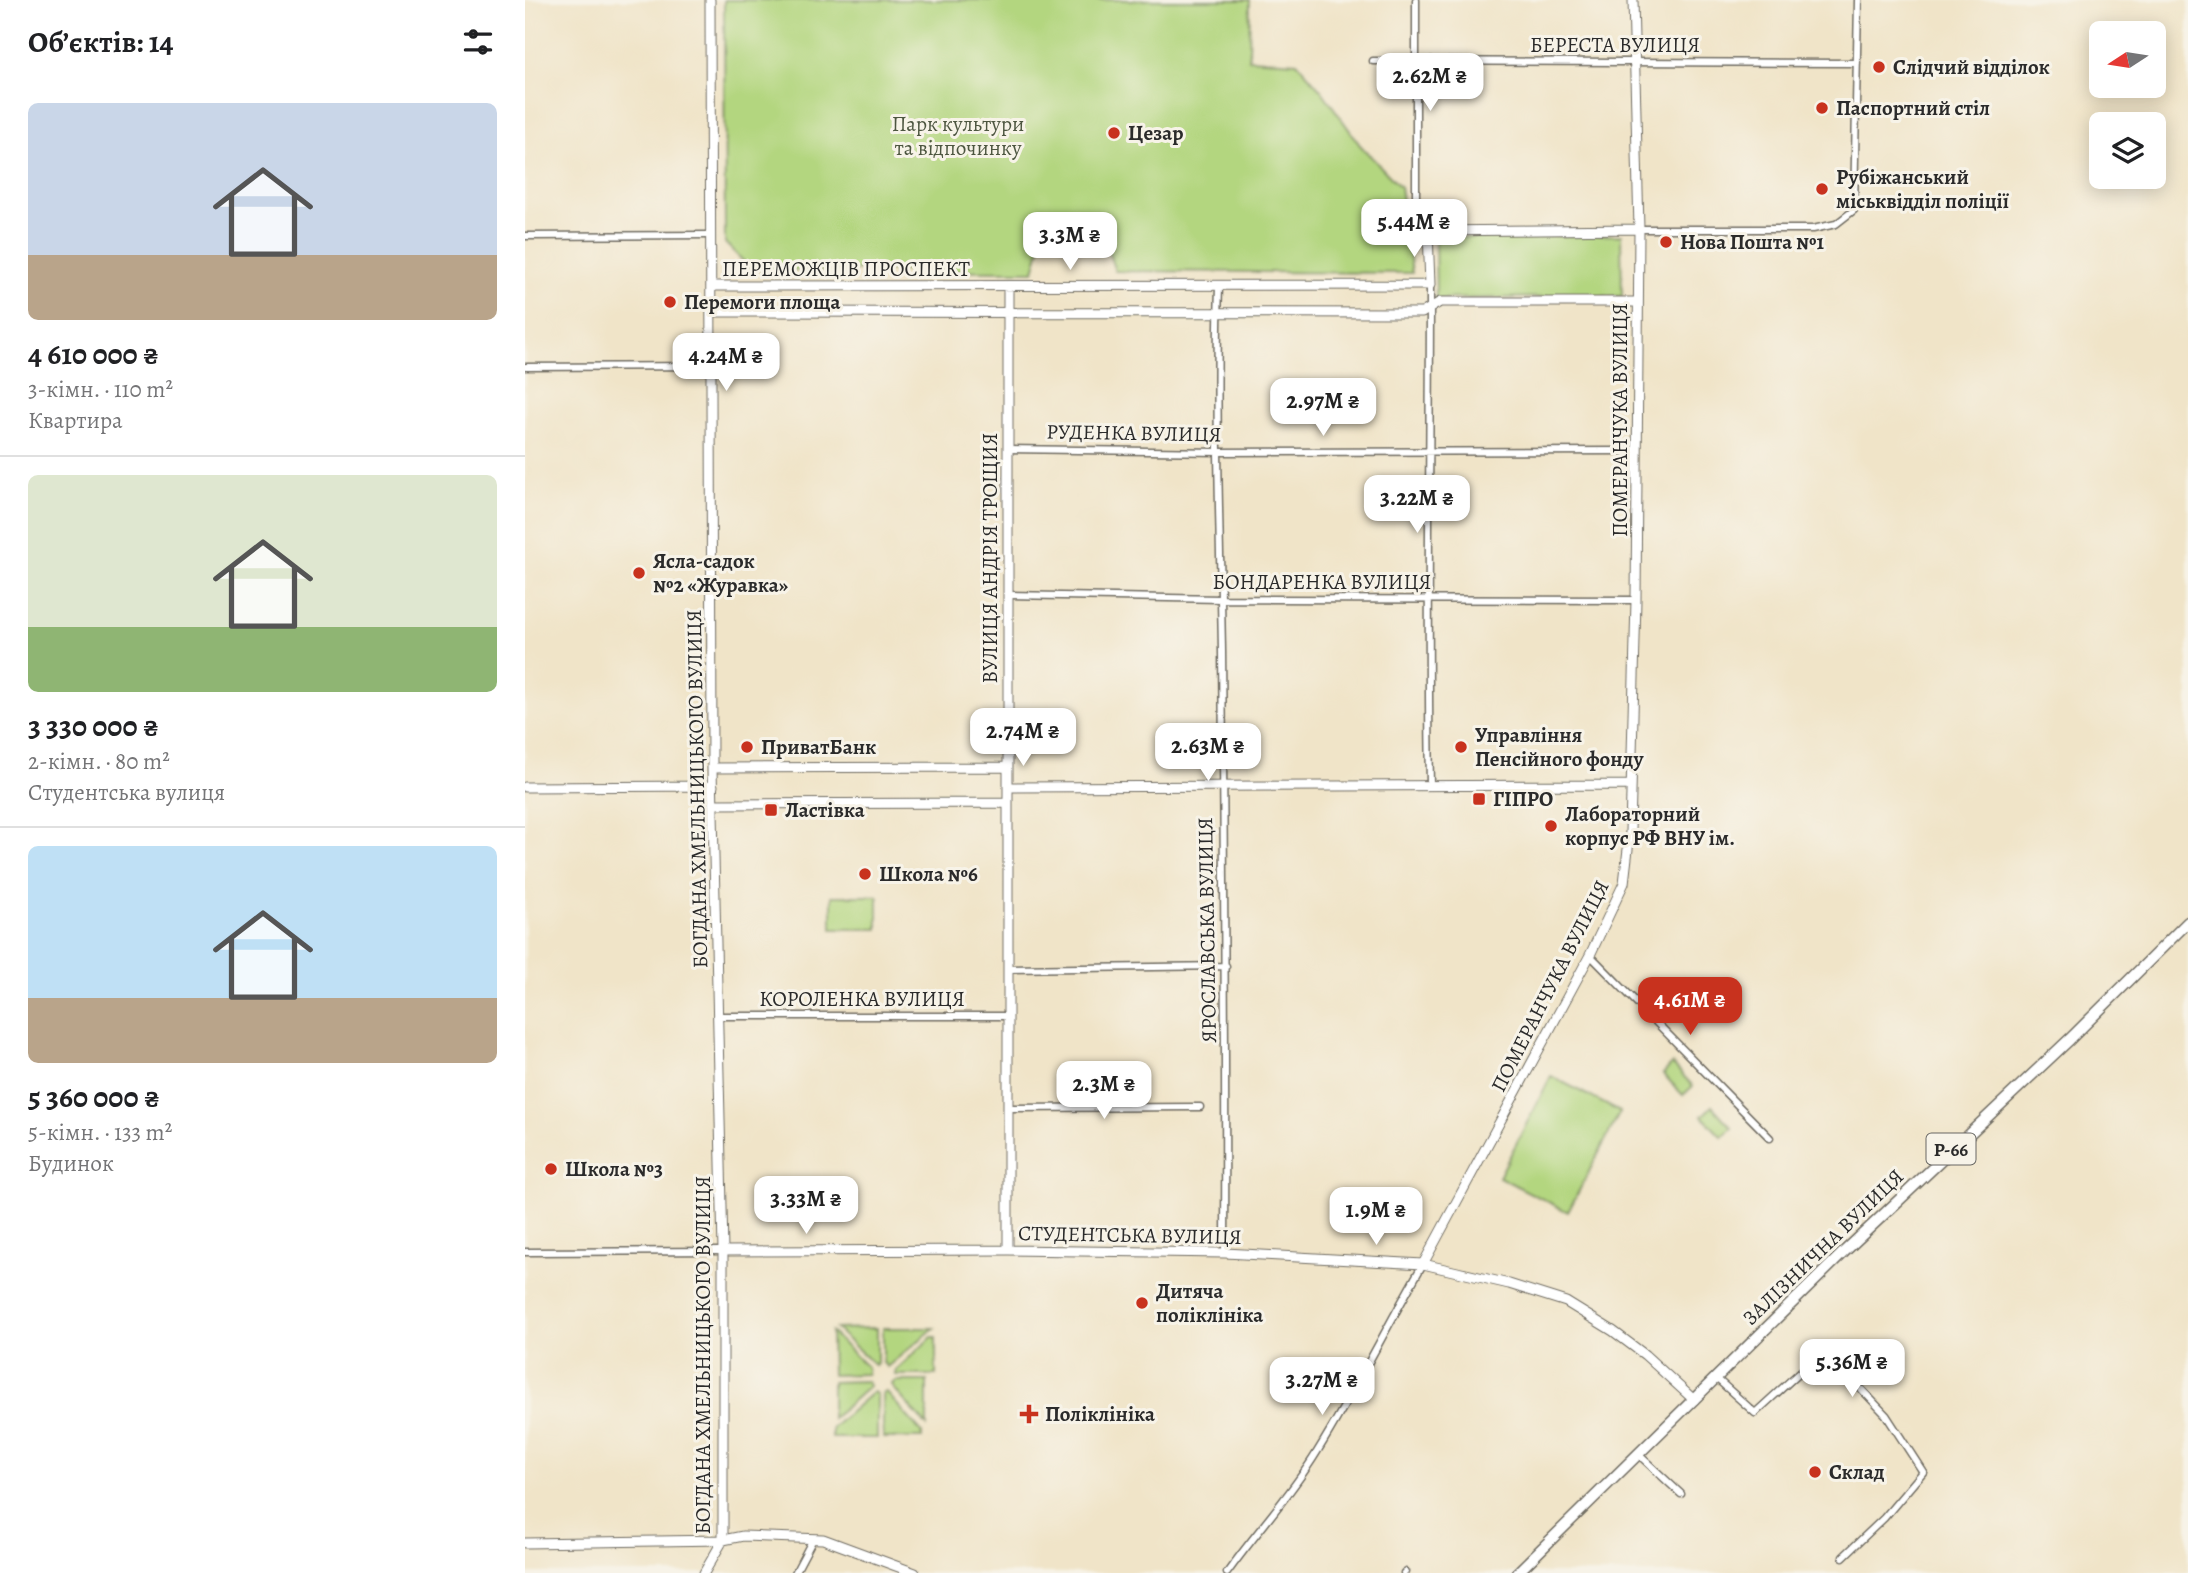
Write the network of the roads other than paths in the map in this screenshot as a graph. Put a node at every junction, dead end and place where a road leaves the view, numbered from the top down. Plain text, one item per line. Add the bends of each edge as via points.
1 (710, 0) edge
2 (1416, 0) edge
3 (1633, 0) edge
4 (1858, 0) edge
5 (1373, 61) dead end
6 (1416, 62) junction
7 (1635, 63) junction
8 (1857, 63) junction
9 (1639, 229) junction
10 (1428, 231) junction
11 (711, 235) junction
12 (525, 236) edge
13 (1430, 285) junction
14 (711, 286) junction
15 (1219, 286) junction
16 (1007, 287) junction
17 (1638, 302) junction
18 (1430, 310) junction
19 (711, 312) junction
20 (1007, 312) junction
21 (1219, 312) junction
22 (711, 366) junction
23 (525, 367) edge
24 (1008, 449) junction
25 (1430, 451) junction
26 (1637, 451) junction
27 (1219, 452) junction
28 (1008, 595) junction
29 (1221, 599) junction
30 (1430, 600) junction
31 (1636, 600) junction
32 (1008, 767) junction
33 (712, 768) junction
34 (1222, 785) junction
35 (1430, 785) junction
36 (1629, 785) junction
37 (713, 786) junction
38 (525, 787) edge
39 (1008, 787) junction
40 (1008, 803) junction
41 (713, 804) junction
42 (2188, 922) edge
43 (1590, 955) junction
44 (1226, 966) junction
45 (1008, 969) junction
46 (717, 1016) junction
47 (1008, 1016) junction
48 (1200, 1107) dead end
49 (1008, 1108) junction
50 (1770, 1138) dead end
51 (1008, 1250) junction
52 (723, 1251) junction
53 (525, 1252) edge
54 (1225, 1254) junction
55 (1423, 1264) junction
56 (1716, 1378) junction
57 (1694, 1400) junction
58 (1638, 1454) junction
59 (1681, 1494) dead end
60 (813, 1539) junction
61 (723, 1540) junction
62 (525, 1543) edge
63 (1843, 1557) dead end
64 (890, 1568) edge
65 (704, 1573) edge
66 (795, 1573) edge
67 (915, 1573) edge
68 (1227, 1573) edge
69 (1517, 1573) edge

1 - 11 street, БОГДАНА ХМЕЛЬНИЦЬКОГО ВУЛИЦЯ
2 - 6 street
3 - 7 street, ПОМЕРАНЧУКА ВУЛИЦЯ
4 - 8 street
5 - 6 street, БЕРЕСТА ВУЛИЦЯ
6 - 7 street, БЕРЕСТА ВУЛИЦЯ
6 - 10 street via 1416,214
7 - 8 street, БЕРЕСТА ВУЛИЦЯ
7 - 9 street, ПОМЕРАНЧУКА ВУЛИЦЯ
8 - 9 street via 1854,210 1836,224 1814,229
9 - 10 street
9 - 17 street, ПОМЕРАНЧУКА ВУЛИЦЯ
10 - 13 street
11 - 12 street, ПЕРЕМОЖЦІВ ПРОСПЕКТ
11 - 14 street, БОГДАНА ХМЕЛЬНИЦЬКОГО ВУЛИЦЯ
13 - 15 street, ПЕРЕМОЖЦІВ ПРОСПЕКТ
13 - 18 street
14 - 16 street, ПЕРЕМОЖЦІВ ПРОСПЕКТ
14 - 19 street, БОГДАНА ХМЕЛЬНИЦЬКОГО ВУЛИЦЯ
15 - 16 street, ПЕРЕМОЖЦІВ ПРОСПЕКТ
15 - 21 street, ЯРОСЛАВСЬКА ВУЛИЦЯ
16 - 20 street, ВУЛИЦЯ АНДРІЯ ТРОЩИЯ
17 - 18 street, ПЕРЕМОЖЦІВ ПРОСПЕКТ via 1440,302
17 - 26 street, ПОМЕРАНЧУКА ВУЛИЦЯ
18 - 21 street, ПЕРЕМОЖЦІВ ПРОСПЕКТ
18 - 25 street
19 - 20 street, ПЕРЕМОЖЦІВ ПРОСПЕКТ
19 - 22 street, БОГДАНА ХМЕЛЬНИЦЬКОГО ВУЛИЦЯ
20 - 21 street, ПЕРЕМОЖЦІВ ПРОСПЕКТ
20 - 24 street, ВУЛИЦЯ АНДРІЯ ТРОЩИЯ
21 - 27 street, ЯРОСЛАВСЬКА ВУЛИЦЯ
22 - 23 street
22 - 33 street, БОГДАНА ХМЕЛЬНИЦЬКОГО ВУЛИЦЯ
24 - 27 street, РУДЕНКА ВУЛИЦЯ
24 - 28 street, ВУЛИЦЯ АНДРІЯ ТРОЩИЯ
25 - 26 street, РУДЕНКА ВУЛИЦЯ
25 - 27 street, РУДЕНКА ВУЛИЦЯ
25 - 30 street
26 - 31 street, ПОМЕРАНЧУКА ВУЛИЦЯ
27 - 29 street, ЯРОСЛАВСЬКА ВУЛИЦЯ
28 - 29 street, БОНДАРЕНКА ВУЛИЦЯ
28 - 32 street, ВУЛИЦЯ АНДРІЯ ТРОЩИЯ
29 - 30 street, БОНДАРЕНКА ВУЛИЦЯ
29 - 34 street, ЯРОСЛАВСЬКА ВУЛИЦЯ
30 - 31 street, БОНДАРЕНКА ВУЛИЦЯ
30 - 35 street
31 - 36 street, ПОМЕРАНЧУКА ВУЛИЦЯ
32 - 33 street
32 - 39 street, ВУЛИЦЯ АНДРІЯ ТРОЩИЯ
33 - 37 street, БОГДАНА ХМЕЛЬНИЦЬКОГО ВУЛИЦЯ
34 - 35 street
34 - 39 street
34 - 44 street, ЯРОСЛАВСЬКА ВУЛИЦЯ
35 - 36 street
36 - 43 street, ПОМЕРАНЧУКА ВУЛИЦЯ via 1624,883
37 - 38 street
37 - 41 street, БОГДАНА ХМЕЛЬНИЦЬКОГО ВУЛИЦЯ
39 - 40 street, ВУЛИЦЯ АНДРІЯ ТРОЩИЯ
40 - 41 street
40 - 45 street, ВУЛИЦЯ АНДРІЯ ТРОЩИЯ
41 - 46 street, БОГДАНА ХМЕЛЬНИЦЬКОГО ВУЛИЦЯ
42 - 56 main road, ЗАЛІЗНИЧНА ВУЛИЦЯ / Р-66
43 - 50 street
43 - 55 street, ПОМЕРАНЧУКА ВУЛИЦЯ
44 - 45 street
44 - 54 street, ЯРОСЛАВСЬКА ВУЛИЦЯ
45 - 47 street, ВУЛИЦЯ АНДРІЯ ТРОЩИЯ
46 - 47 street, КОРОЛЕНКА ВУЛИЦЯ
46 - 52 street, БОГДАНА ХМЕЛЬНИЦЬКОГО ВУЛИЦЯ
47 - 49 street, ВУЛИЦЯ АНДРІЯ ТРОЩИЯ
48 - 49 street
49 - 51 street, ВУЛИЦЯ АНДРІЯ ТРОЩИЯ
51 - 52 street, СТУДЕНТСЬКА ВУЛИЦЯ
51 - 54 street, СТУДЕНТСЬКА ВУЛИЦЯ
52 - 53 street, СТУДЕНТСЬКА ВУЛИЦЯ
52 - 61 street, БОГДАНА ХМЕЛЬНИЦЬКОГО ВУЛИЦЯ
54 - 55 street, СТУДЕНТСЬКА ВУЛИЦЯ
55 - 57 street, СТУДЕНТСЬКА ВУЛИЦЯ via 1566,1302 1652,1360
55 - 68 street, ПОМЕРАНЧУКА ВУЛИЦЯ via 1317,1452
56 - 57 main road, ЗАЛІЗНИЧНА ВУЛИЦЯ / Р-66
56 - 63 street via 1755,1413 1824,1350 1886,1415 1923,1472
57 - 58 main road, ЗАЛІЗНИЧНА ВУЛИЦЯ / Р-66
58 - 59 street
58 - 69 main road, ЗАЛІЗНИЧНА ВУЛИЦЯ / Р-66
60 - 61 street via 743,1536
60 - 64 street via 823,1539
60 - 66 street
61 - 62 street
61 - 65 street, БОГДАНА ХМЕЛЬНИЦЬКОГО ВУЛИЦЯ
64 - 67 street

